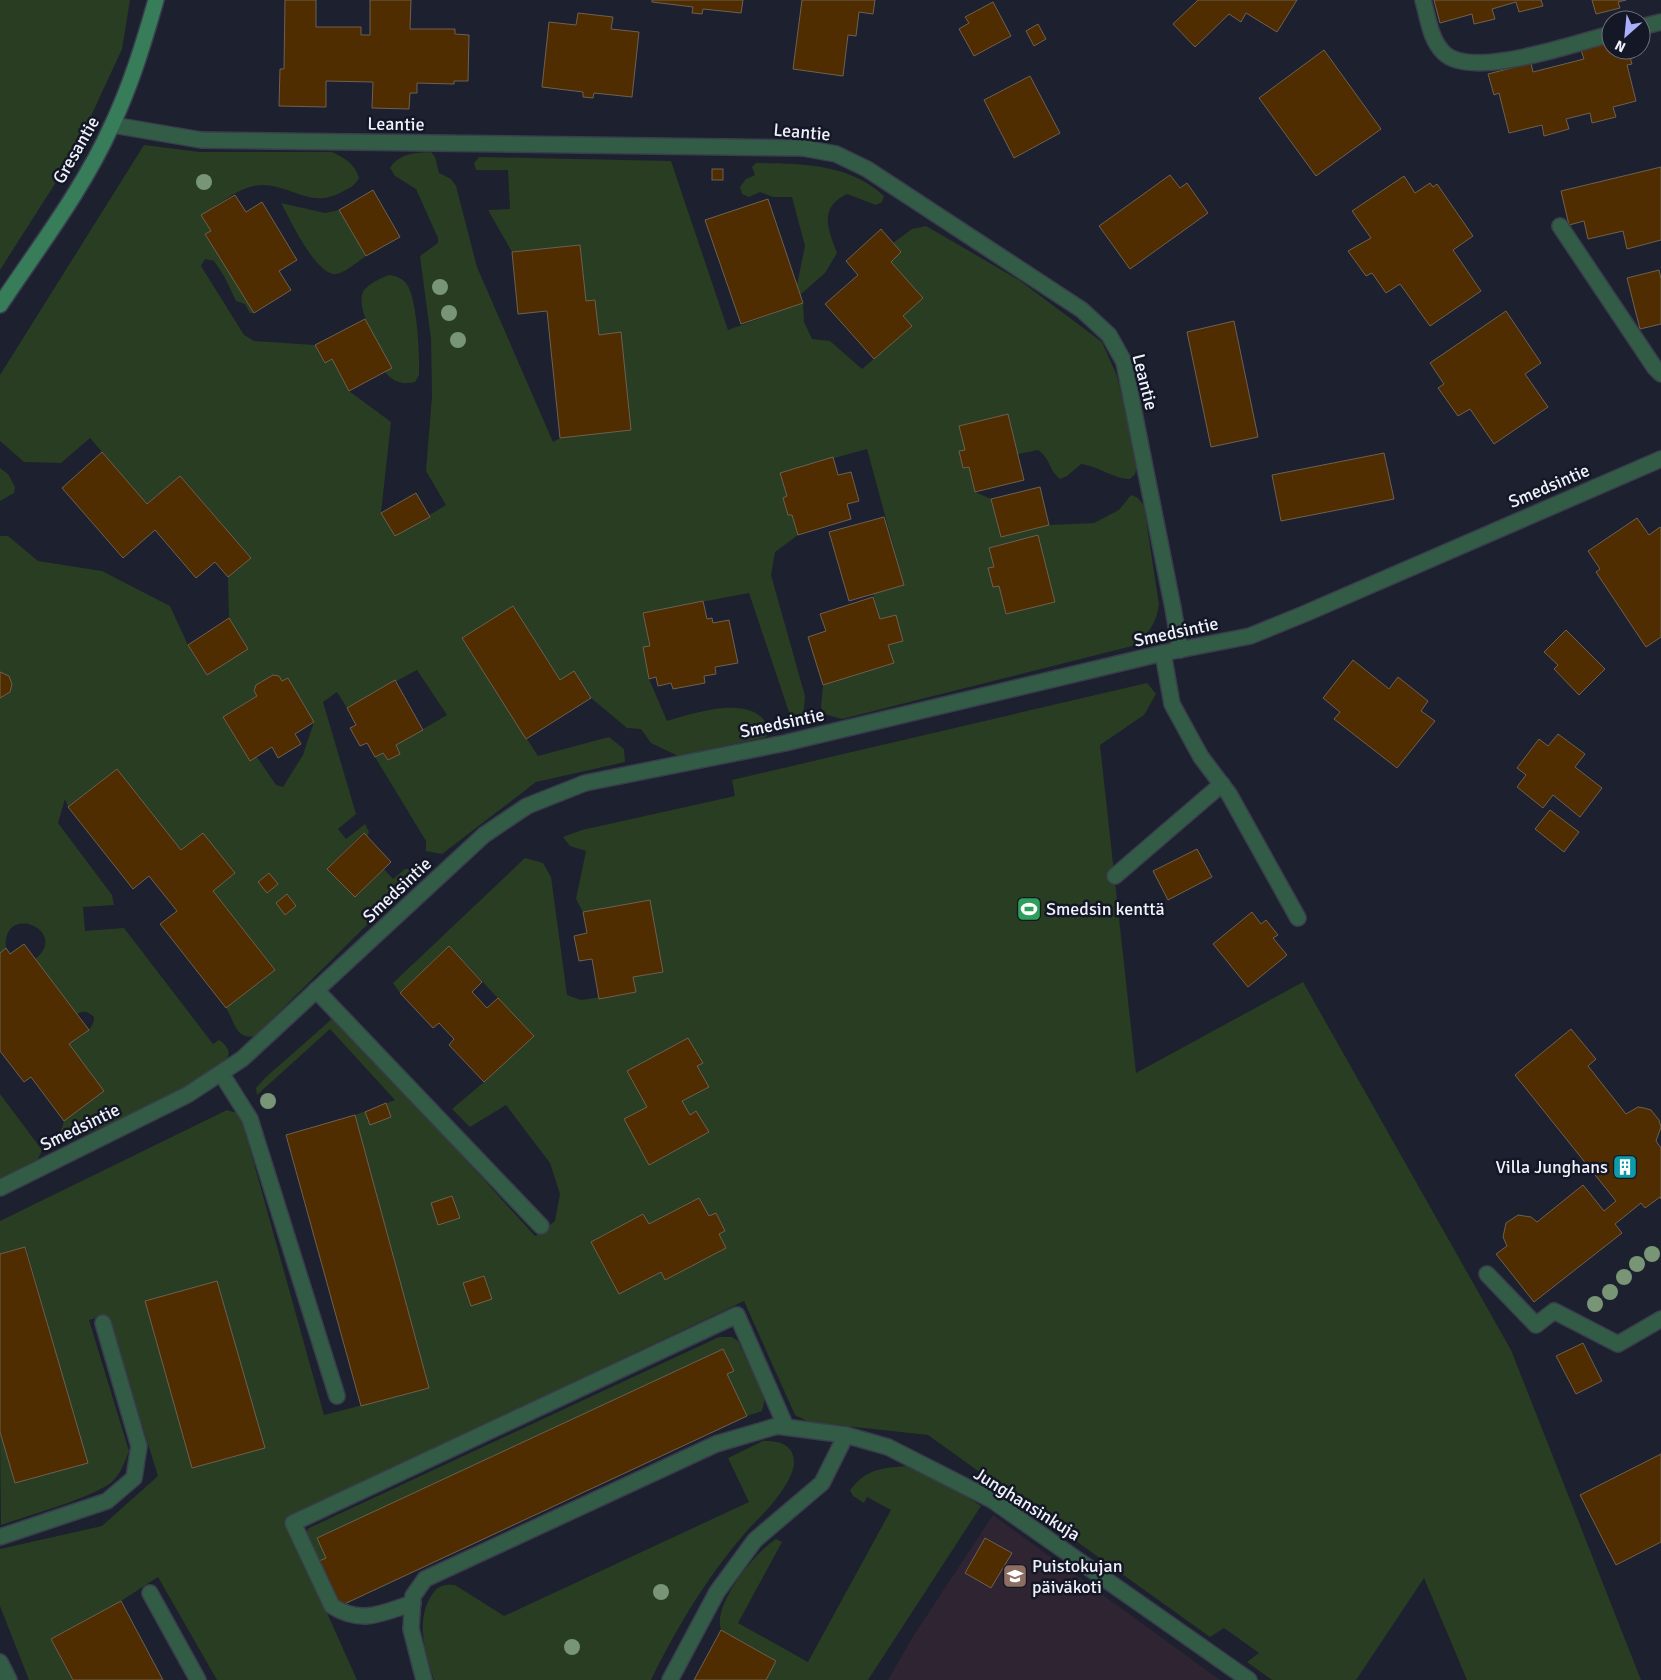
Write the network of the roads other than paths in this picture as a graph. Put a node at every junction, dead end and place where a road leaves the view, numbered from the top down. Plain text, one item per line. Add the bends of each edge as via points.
1 (156, 0) edge
2 (1423, 0) edge
3 (1601, 37) edge
4 (113, 125) junction
5 (1560, 226) dead end
6 (0, 306) edge
7 (1661, 374) edge
8 (1661, 459) edge
9 (1180, 650) junction
10 (1163, 653) junction
11 (1222, 784) junction
12 (1114, 876) dead end
13 (1298, 918) dead end
14 (316, 990) junction
15 (221, 1073) junction
16 (0, 1188) edge
17 (541, 1226) dead end
18 (1487, 1274) dead end
19 (1661, 1319) edge
20 (104, 1323) dead end
21 (337, 1396) dead end
22 (786, 1428) junction
23 (846, 1435) junction
24 (0, 1537) edge
25 (150, 1593) dead end
26 (413, 1603) junction
27 (0, 1662) edge
28 (9, 1680) edge
29 (198, 1680) edge
30 (424, 1680) edge
31 (670, 1680) edge
32 (1249, 1680) edge

1 - 4 main road, Gresantie
2 - 3 street via 1434,38 1442,52 1461,63 1501,62
4 - 6 main road, Gresantie via 93,164
4 - 9 street, Leantie via 202,140 803,148 836,154 859,165 1082,310 1109,335 1124,362
5 - 7 street
8 - 9 street, Smedsintie via 1250,636
9 - 10 street, Smedsintie
10 - 11 street via 1172,704 1201,757
10 - 14 street, Smedsintie via 785,743 585,783 527,806 484,835
11 - 12 street
11 - 13 street
14 - 15 street, Smedsintie via 242,1059
14 - 17 street
15 - 16 street, Smedsintie via 187,1095
15 - 21 street via 250,1119
18 - 19 street via 1536,1324 1554,1311 1618,1344
20 - 24 street via 139,1446 134,1478 108,1501
22 - 23 street, Junghansinkuja
22 - 26 street, Junghansinkuja via 777,1426 716,1444 425,1579 413,1596
22 - 26 street via 737,1315 293,1523 332,1606 345,1614 364,1618
23 - 31 street via 822,1483 755,1540 717,1592
23 - 32 street, Junghansinkuja via 888,1447 992,1500
25 - 29 street
26 - 30 street via 411,1629
27 - 28 street

